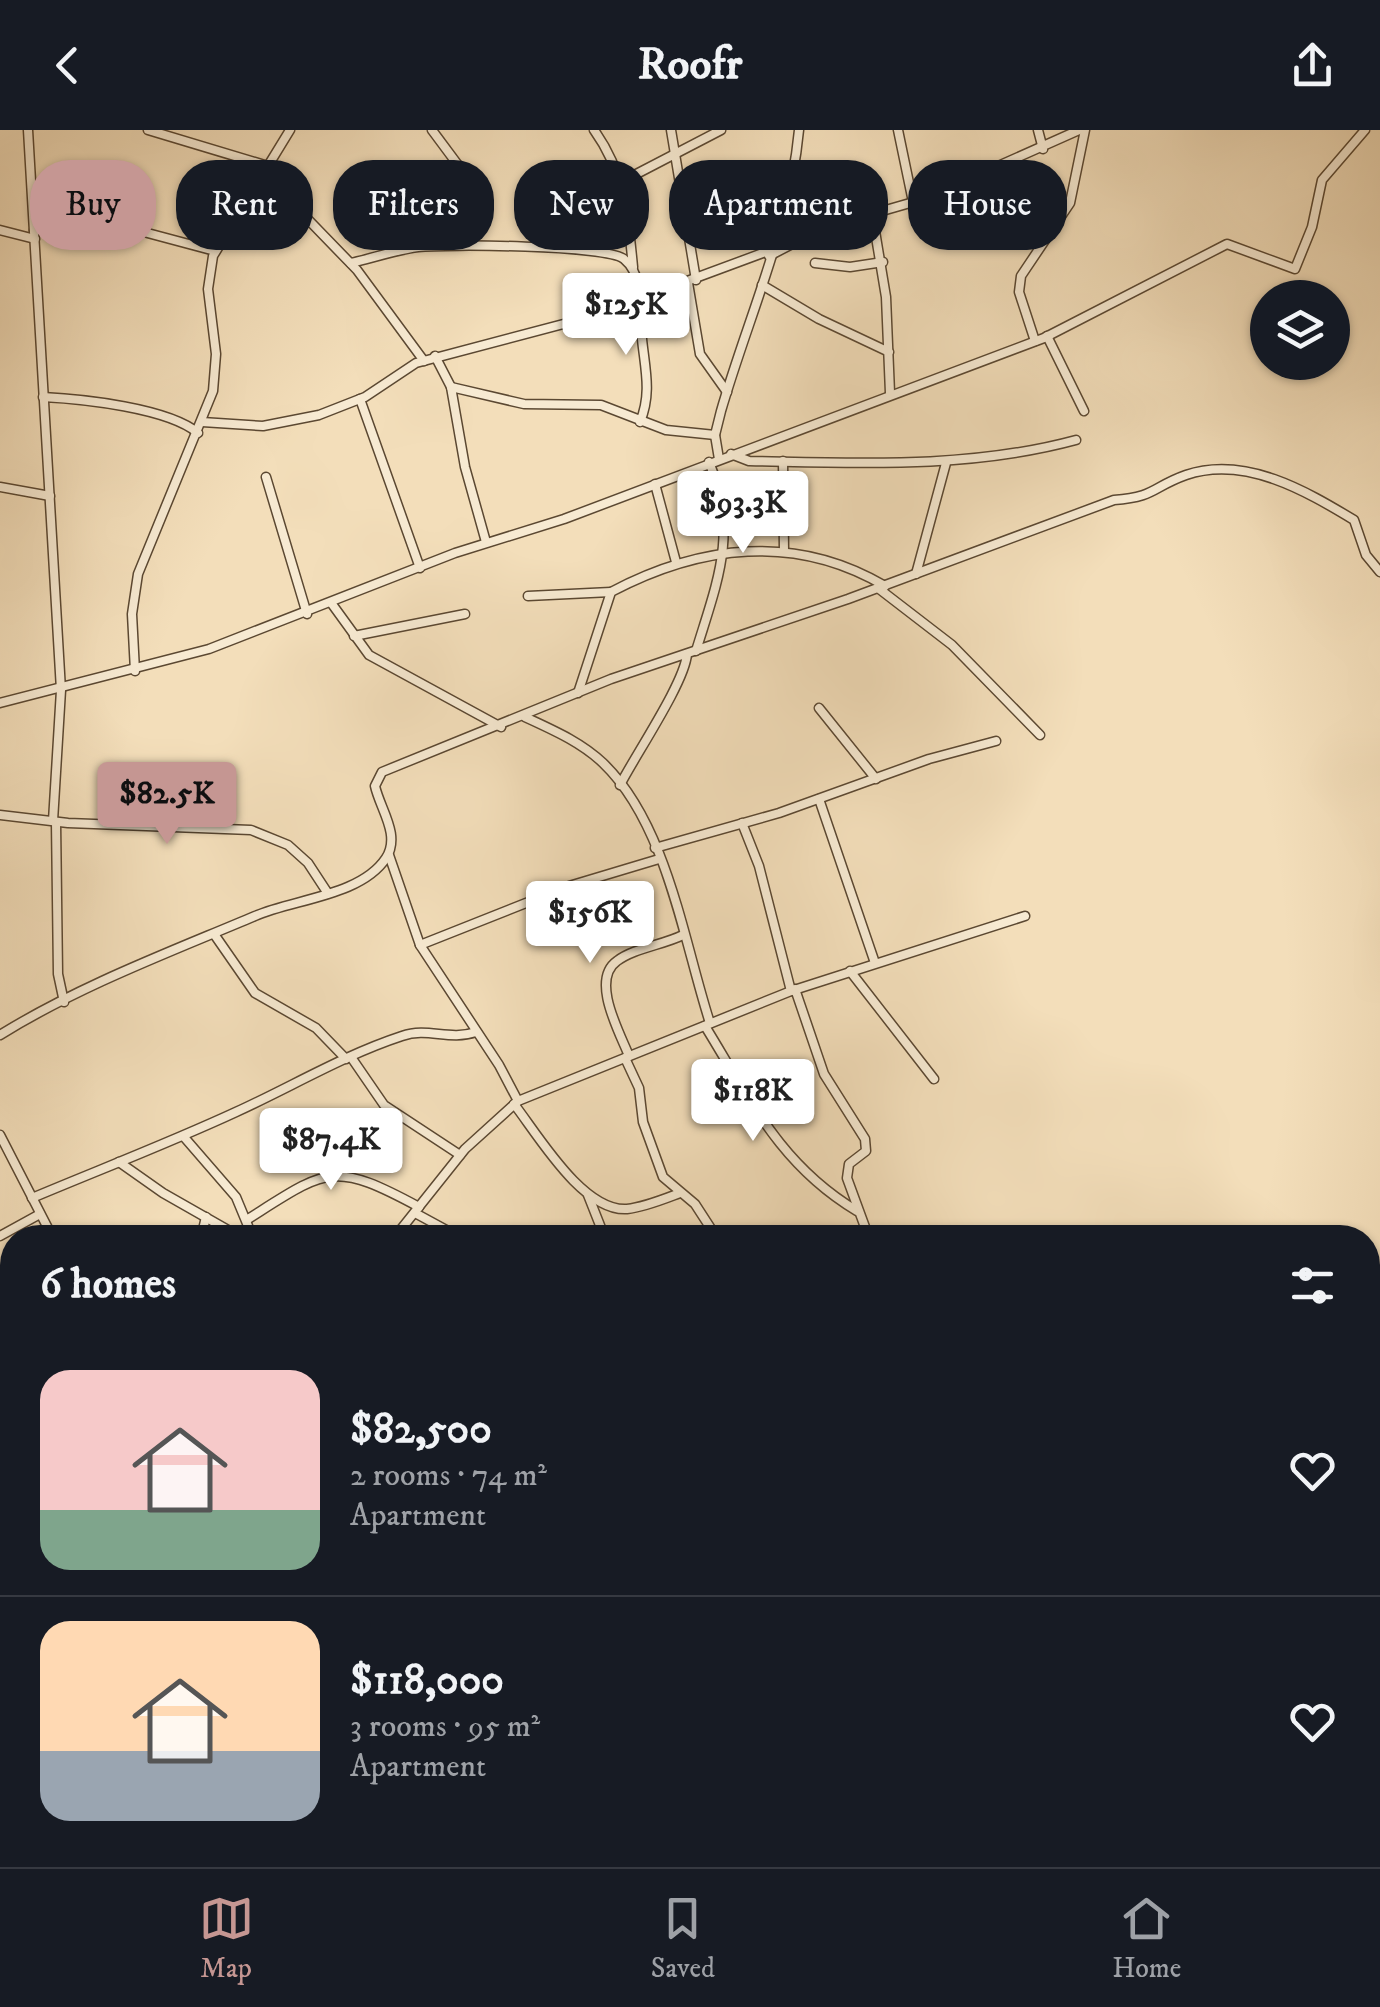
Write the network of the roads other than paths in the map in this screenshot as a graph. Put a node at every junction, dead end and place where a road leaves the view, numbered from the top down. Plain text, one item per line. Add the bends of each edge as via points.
1 (28, 130) edge
2 (148, 130) edge
3 (290, 130) edge
4 (432, 130) edge
5 (594, 130) edge
6 (671, 130) edge
7 (721, 130) edge
8 (799, 130) edge
9 (898, 130) edge
10 (1038, 130) edge
11 (1082, 130) edge
12 (1365, 130) edge
13 (1042, 149) junction
14 (675, 154) junction
15 (236, 160) edge
16 (272, 160) edge
17 (454, 160) edge
18 (614, 160) edge
19 (1015, 160) edge
20 (30, 165) edge
21 (649, 167) edge
22 (908, 178) edge
23 (313, 221) edge
24 (0, 230) edge
25 (30, 234) edge
26 (156, 235) edge
27 (35, 250) edge
28 (631, 250) edge
29 (776, 250) edge
30 (880, 250) edge
31 (215, 251) joint
32 (770, 253) junction
33 (883, 262) junction
34 (351, 263) junction
35 (815, 263) dead end
36 (634, 272) junction
37 (692, 282) junction
38 (762, 285) junction
39 (641, 300) junction
40 (1047, 336) junction
41 (1035, 341) junction
42 (889, 352) junction
43 (435, 356) junction
44 (424, 360) junction
45 (451, 386) junction
46 (727, 392) junction
47 (890, 393) junction
48 (43, 397) junction
49 (360, 399) junction
50 (1084, 412) dead end
51 (202, 422) junction
52 (640, 422) junction
53 (198, 433) junction
54 (715, 435) junction
55 (1076, 440) dead end
56 (732, 454) junction
57 (720, 458) junction
58 (783, 460) junction
59 (710, 462) junction
60 (946, 463) junction
61 (266, 476) dead end
62 (655, 484) junction
63 (0, 487) edge
64 (50, 496) junction
65 (486, 542) junction
66 (784, 552) junction
67 (724, 556) junction
68 (676, 562) junction
69 (420, 568) junction
70 (1380, 572) edge
71 (916, 574) junction
72 (881, 587) junction
73 (611, 592) junction
74 (528, 596) dead end
75 (332, 604) junction
76 (307, 614) junction
77 (466, 614) dead end
78 (354, 636) junction
79 (691, 653) junction
80 (136, 671) junction
81 (60, 690) junction
82 (578, 693) junction
83 (0, 703) edge
84 (820, 708) dead end
85 (525, 717) junction
86 (500, 727) junction
87 (1040, 735) dead end
88 (996, 740) dead end
89 (876, 779) junction
90 (620, 784) junction
91 (819, 800) junction
92 (0, 816) edge
93 (54, 822) junction
94 (742, 823) junction
95 (656, 848) junction
96 (388, 855) junction
97 (660, 859) junction
98 (327, 892) junction
99 (1025, 916) dead end
100 (214, 934) junction
101 (683, 935) junction
102 (420, 945) junction
103 (876, 963) junction
104 (850, 971) junction
105 (793, 990) junction
106 (64, 1002) junction
107 (707, 1024) junction
108 (476, 1032) junction
109 (0, 1035) edge
110 (627, 1057) junction
111 (349, 1058) junction
112 (934, 1079) dead end
113 (516, 1103) junction
114 (0, 1135) edge
115 (184, 1137) junction
116 (460, 1155) junction
117 (120, 1162) junction
118 (680, 1193) junction
119 (588, 1195) junction
120 (32, 1198) junction
121 (417, 1210) junction
122 (857, 1211) junction
123 (40, 1214) junction
124 (206, 1218) junction
125 (248, 1219) junction
126 (20, 1225) edge
127 (46, 1225) edge
128 (204, 1225) edge
129 (219, 1225) edge
130 (250, 1225) edge
131 (405, 1225) edge
132 (440, 1225) edge
133 (600, 1225) edge
134 (708, 1225) edge
135 (863, 1225) edge

1 - 20 street
2 - 15 street
3 - 16 street
4 - 17 street
5 - 18 street
6 - 14 street
7 - 14 street
8 - 32 street via 793,178
9 - 22 street
10 - 13 street
11 - 13 street
11 - 41 street via 1070,203 1021,276 1019,292
12 - 40 street via 1322,180 1295,269 1226,244
13 - 19 street
14 - 21 street
14 - 37 street
23 - 34 street
24 - 25 street
26 - 31 street
27 - 48 street
28 - 36 street
29 - 32 street
30 - 33 street
31 - 51 street via 208,289 216,373
32 - 37 street
32 - 38 street
33 - 35 street
33 - 42 street
34 - 36 street via 421,247 592,250 624,258
34 - 44 street
36 - 39 street
37 - 39 street
37 - 46 street via 700,354
38 - 42 street
38 - 46 street
39 - 43 street
39 - 52 street via 648,396
40 - 41 street
40 - 50 street
41 - 47 street
42 - 47 street
43 - 44 street
43 - 45 street
44 - 49 street
45 - 52 street via 524,404 601,405
45 - 65 street
46 - 54 street
47 - 56 street
48 - 53 street via 163,414
48 - 64 street
49 - 51 street via 262,426
49 - 69 street
51 - 53 street
52 - 54 street
53 - 80 street via 138,574 132,614
54 - 57 street
55 - 60 street
56 - 57 street
56 - 58 street
57 - 59 street
58 - 60 street
58 - 66 street
59 - 62 street
59 - 67 street via 724,509
60 - 71 street
61 - 76 street
62 - 65 street
62 - 68 street
63 - 64 street
64 - 81 street
65 - 69 street
66 - 67 street
66 - 72 street via 826,557
67 - 68 street
67 - 79 street
68 - 73 street
69 - 75 street
70 - 71 street via 1354,520 1294,484 1242,471 1188,474 1146,498 1114,500
71 - 72 street
72 - 79 street
72 - 87 street via 952,645
73 - 74 street
73 - 82 street
75 - 76 street
75 - 78 street
76 - 80 street
77 - 78 street
78 - 86 street via 369,655
79 - 82 street
79 - 90 street
80 - 81 street
81 - 83 street
81 - 93 street
82 - 85 street
84 - 89 street
85 - 86 street
85 - 90 street via 569,737
86 - 96 street via 378,776 376,791 392,837
88 - 89 street
89 - 91 street
90 - 95 street
91 - 94 street
91 - 103 street
92 - 93 street
93 - 98 street via 262,833 308,863
93 - 106 street
94 - 95 street
94 - 105 street
95 - 97 street
96 - 98 street via 365,877
96 - 102 street
97 - 101 street
97 - 102 street via 569,886
98 - 100 street
99 - 103 street
100 - 106 street
100 - 111 street via 255,993 316,1028
101 - 107 street
101 - 110 street via 620,958 607,975 606,993
102 - 108 street
103 - 104 street
104 - 105 street
104 - 112 street
105 - 107 street
105 - 122 street via 824,1074 867,1145 847,1169
106 - 109 street
107 - 110 street
107 - 122 street via 769,1134 807,1174
108 - 111 street via 453,1038 414,1033
108 - 113 street
110 - 113 street
110 - 118 street via 654,1158
111 - 115 street
111 - 116 street via 384,1106
113 - 116 street
113 - 119 street
114 - 120 street
115 - 117 street
115 - 125 street
116 - 121 street
117 - 120 street
117 - 124 street
118 - 119 street via 625,1209
118 - 134 street
119 - 133 street
120 - 123 street
121 - 125 street via 361,1181 330,1174
121 - 131 street
121 - 132 street
122 - 135 street
123 - 126 street
123 - 127 street
124 - 128 street
124 - 129 street
125 - 130 street

